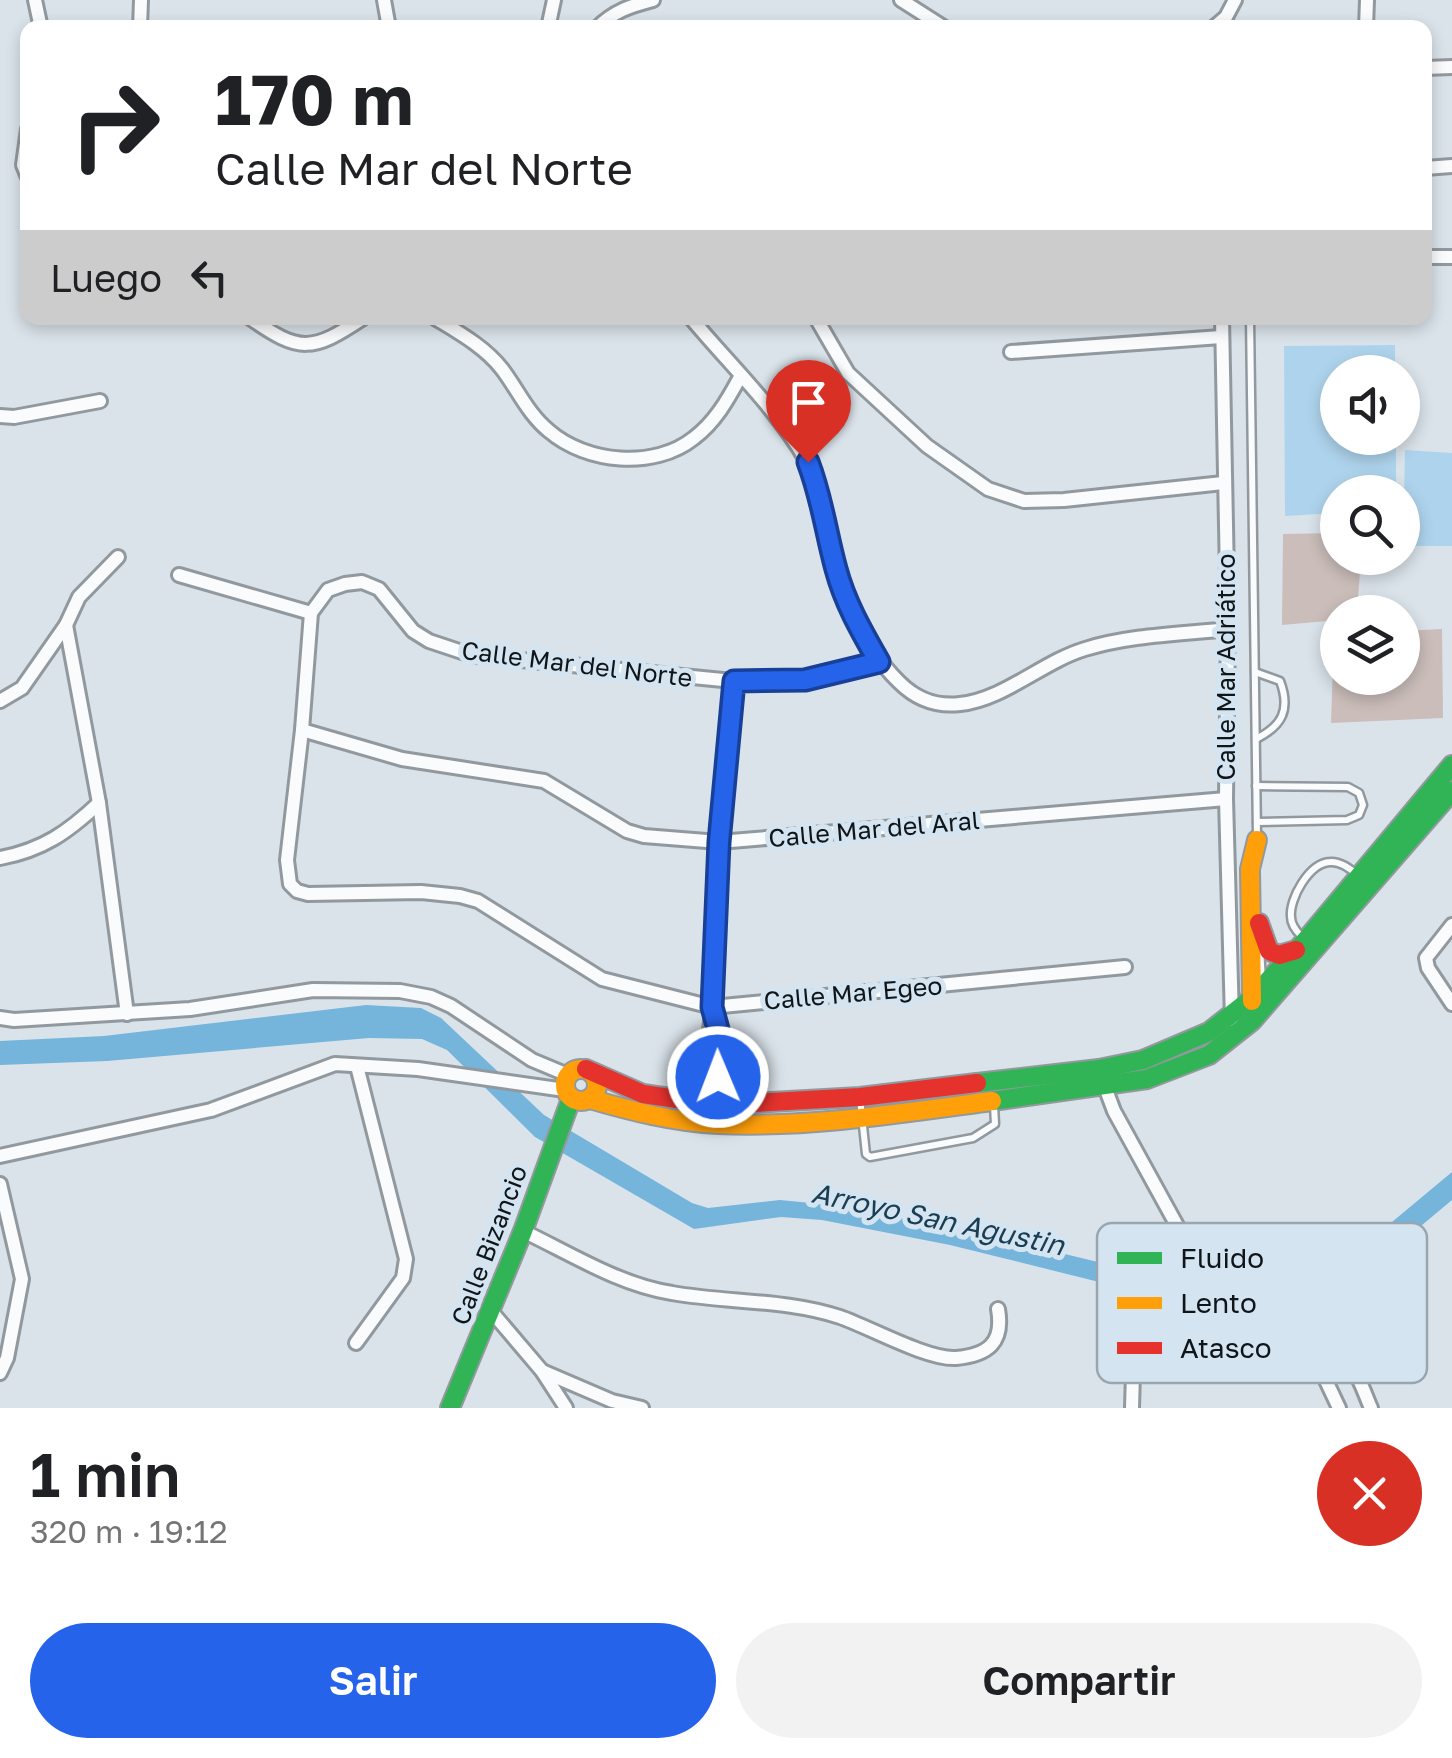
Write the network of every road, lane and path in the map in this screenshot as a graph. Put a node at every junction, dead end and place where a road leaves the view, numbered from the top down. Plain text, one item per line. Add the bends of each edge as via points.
1 (652, 0) edge
2 (901, 0) edge
3 (605, 20) edge
4 (933, 20) edge
5 (260, 325) edge
6 (352, 325) edge
7 (446, 325) edge
8 (697, 325) edge
9 (820, 325) edge
10 (1222, 325) edge
11 (1250, 325) edge
12 (1222, 337) junction
13 (1011, 352) dead end
14 (740, 377) junction
15 (100, 401) dead end
16 (0, 416) edge
17 (1223, 483) junction
18 (118, 558) dead end
19 (179, 575) dead end
20 (311, 612) junction
21 (66, 625) junction
22 (1228, 629) junction
23 (879, 662) junction
24 (1254, 672) junction
25 (734, 681) junction
26 (0, 701) edge
27 (302, 730) junction
28 (1256, 740) junction
29 (1452, 765) edge
30 (1256, 786) junction
31 (1452, 791) edge
32 (1226, 799) junction
33 (99, 803) junction
34 (1257, 831) junction
35 (719, 842) junction
36 (0, 858) edge
37 (1359, 876) junction
38 (1259, 923) junction
39 (1452, 925) edge
40 (1300, 945) junction
41 (1126, 968) dead end
42 (1266, 982) junction
43 (1452, 1004) edge
44 (712, 1010) junction
45 (127, 1014) junction
46 (1232, 1016) junction
47 (0, 1018) edge
48 (1252, 1022) junction
49 (1235, 1037) junction
50 (357, 1066) junction
51 (576, 1086) junction
52 (1105, 1087) junction
53 (860, 1097) junction
54 (994, 1100) junction
55 (708, 1114) junction
56 (862, 1118) junction
57 (0, 1156) edge
58 (0, 1184) edge
59 (1176, 1223) edge
60 (523, 1231) junction
61 (998, 1309) dead end
62 (491, 1311) junction
63 (356, 1343) dead end
64 (0, 1372) edge
65 (542, 1372) junction
66 (1133, 1383) edge
67 (1327, 1383) edge
68 (1359, 1383) edge
69 (450, 1408) edge
70 (566, 1408) edge
71 (642, 1408) edge
72 (1132, 1408) edge
73 (1339, 1408) edge
74 (1371, 1408) edge

1 - 3 street
2 - 4 street
5 - 6 street via 299,346
7 - 14 street via 500,366 551,434 598,456 660,455 690,442 712,422
8 - 14 street
9 - 17 street via 848,373 927,446 988,489 1024,501 1064,500
10 - 12 street, Calle Mar Adriático
11 - 24 lane
12 - 13 street
12 - 17 street, Calle Mar Adriático
14 - 23 street via 808,462 837,572
15 - 16 street
17 - 22 street, Calle Mar Adriático
18 - 21 street via 78,597
19 - 20 street
20 - 25 street, Calle Mar del Norte via 328,590 362,582 379,588 412,631 471,655
20 - 27 street
21 - 26 street via 22,688
21 - 33 street
22 - 23 street via 1083,649 960,704 920,700
22 - 32 street, Calle Mar Adriático
23 - 25 street, Calle Mar del Norte via 805,680
24 - 28 lane
24 - 28 lane via 1280,681 1286,696 1278,725
25 - 35 street
27 - 35 street, Calle Mar del Aral via 402,759 544,781 628,832
27 - 44 street, Calle Mar Egeo via 287,860 297,891 421,892 478,901 602,979
28 - 30 lane
29 - 37 street
30 - 34 lane
30 - 34 lane via 1348,787 1363,805 1359,816 1347,820
31 - 42 street
32 - 35 street, Calle Mar del Aral
32 - 46 street, Calle Mar Adriático
33 - 36 street via 50,844
33 - 45 street
34 - 38 lane
34 - 42 street via 1250,869
35 - 44 street
37 - 40 street
37 - 40 lane via 1334,862 1311,872 1291,907
38 - 40 street via 1269,951 1279,955
38 - 42 lane
39 - 43 street via 1426,958
40 - 42 street
41 - 44 street, Calle Mar Egeo
42 - 46 street
42 - 48 street
42 - 48 street
44 - 55 street via 719,1033
45 - 47 street
45 - 51 street via 313,990 400,991 451,1006
46 - 49 street, Calle Mar Adriático
46 - 53 street via 1190,1043 1122,1065
48 - 49 street
49 - 52 street via 1177,1070
50 - 51 street
50 - 57 street via 313,1070 174,1120
50 - 63 street via 406,1259 403,1278
51 - 55 street via 643,1094
51 - 55 street via 644,1114
51 - 60 street, Calle Bizancio
52 - 54 street
52 - 59 street
53 - 55 street
53 - 56 lane
54 - 56 street
54 - 56 lane via 995,1124 973,1138 870,1158
55 - 56 street
58 - 64 street via 22,1279
60 - 61 street via 652,1289 804,1308 946,1358 990,1347 999,1334
60 - 62 street, Calle Bizancio
62 - 65 street
62 - 69 street, Calle Bizancio
65 - 70 street
65 - 71 street
66 - 72 street
67 - 73 street
68 - 74 street

